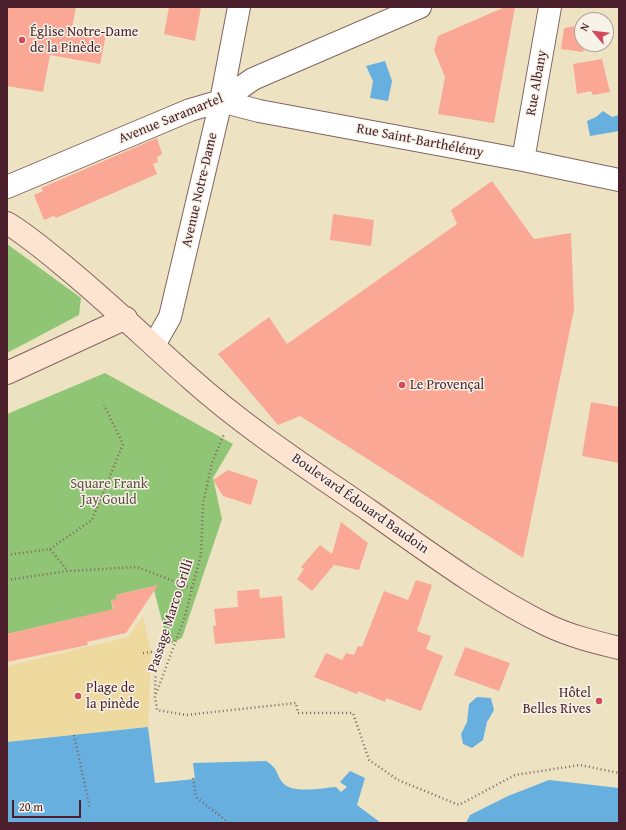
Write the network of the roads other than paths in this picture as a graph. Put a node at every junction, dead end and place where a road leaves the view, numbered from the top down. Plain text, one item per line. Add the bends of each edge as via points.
1 (239, 7) edge
2 (420, 7) edge
3 (550, 7) edge
4 (221, 101) junction
5 (523, 160) junction
6 (619, 180) edge
7 (7, 187) edge
8 (7, 223) edge
9 (126, 318) junction
10 (154, 346) junction
11 (7, 374) edge
12 (619, 648) edge

1 - 4 street, Avenue Notre-Dame
2 - 4 street, Avenue Saramartel via 253,79
3 - 5 street, Rue Albany
4 - 5 street, Rue Saint-Barthélémy via 267,113
4 - 7 street, Avenue Saramartel via 190,110
4 - 10 street, Avenue Notre-Dame via 170,317
5 - 6 street, Rue Saint-Barthélémy
8 - 9 street, Boulevard Édouard Baudoin via 36,243
9 - 10 street, Boulevard Édouard Baudoin
9 - 11 street
10 - 12 street, Boulevard Édouard Baudoin via 235,416 476,584 548,625

